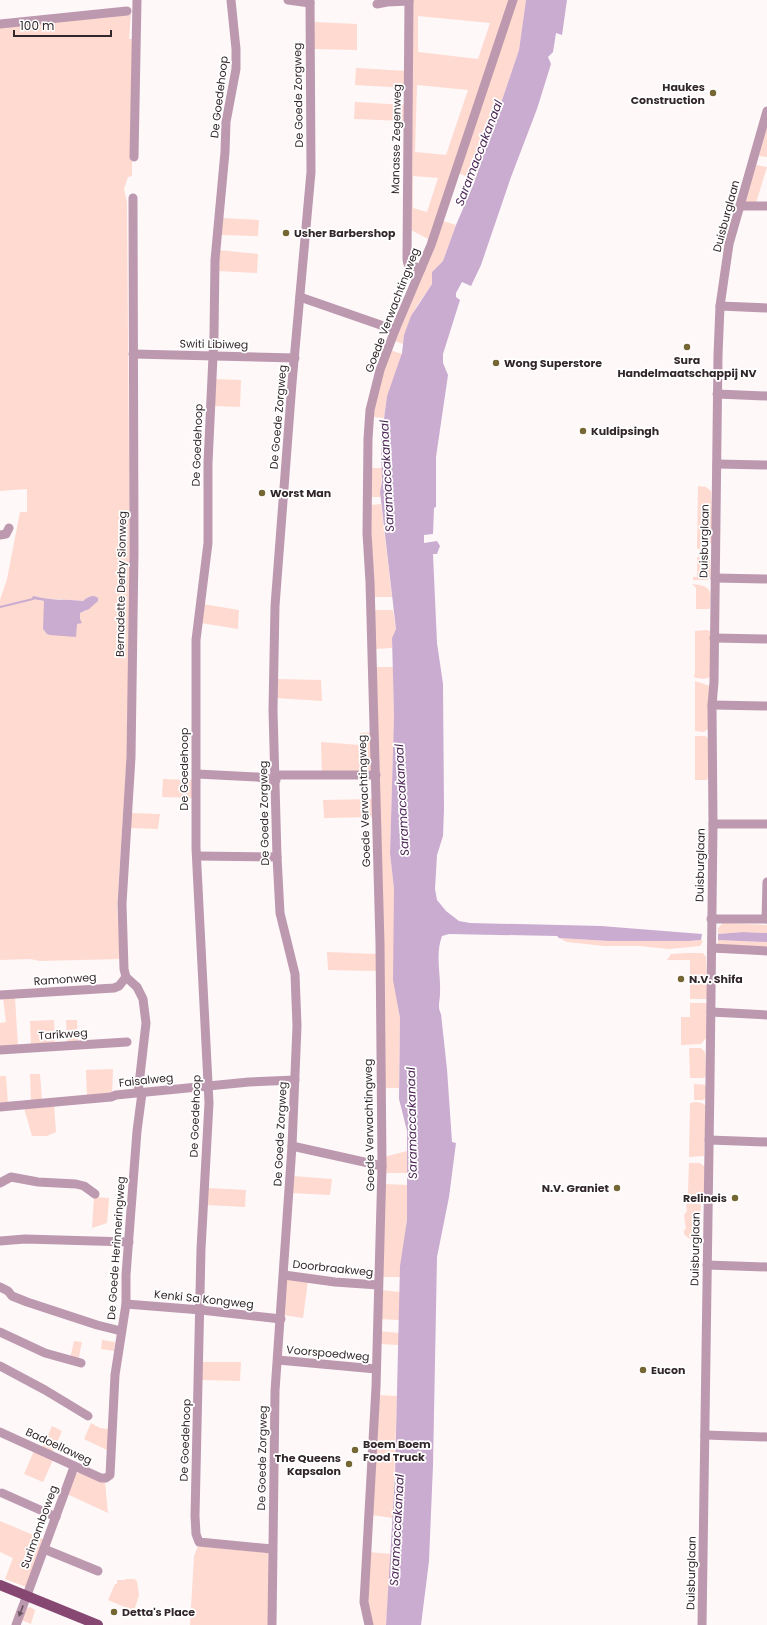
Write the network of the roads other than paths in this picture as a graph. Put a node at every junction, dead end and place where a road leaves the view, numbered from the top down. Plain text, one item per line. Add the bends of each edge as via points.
1 (137, 0) edge
2 (232, 0) edge
3 (288, 0) edge
4 (409, 0) edge
5 (513, 0) edge
6 (310, 1) edge
7 (377, 4) dead end
8 (127, 11) dead end
9 (0, 24) edge
10 (767, 111) edge
11 (134, 157) dead end
12 (133, 198) dead end
13 (740, 206) junction
14 (767, 206) edge
15 (421, 269) junction
16 (300, 297) junction
17 (720, 306) junction
18 (767, 308) edge
19 (395, 330) junction
20 (133, 354) junction
21 (212, 356) junction
22 (294, 358) junction
23 (717, 394) junction
24 (767, 396) edge
25 (717, 464) junction
26 (767, 465) edge
27 (9, 528) dead end
28 (0, 535) edge
29 (715, 578) junction
30 (767, 579) edge
31 (714, 638) junction
32 (767, 639) edge
33 (712, 705) junction
34 (767, 706) edge
35 (197, 774) junction
36 (376, 775) junction
37 (276, 778) junction
38 (713, 824) junction
39 (767, 824) edge
40 (197, 856) junction
41 (277, 858) junction
42 (767, 882) edge
43 (712, 918) junction
44 (766, 919) edge
45 (712, 948) junction
46 (767, 950) edge
47 (125, 973) junction
48 (0, 995) edge
49 (711, 1012) junction
50 (767, 1015) edge
51 (127, 1042) dead end
52 (0, 1050) edge
53 (294, 1080) junction
54 (208, 1086) junction
55 (140, 1093) junction
56 (0, 1107) edge
57 (709, 1140) junction
58 (767, 1142) edge
59 (292, 1146) junction
60 (382, 1166) junction
61 (0, 1183) edge
62 (95, 1194) dead end
63 (0, 1241) edge
64 (129, 1242) junction
65 (707, 1265) junction
66 (767, 1267) edge
67 (284, 1275) junction
68 (378, 1285) junction
69 (0, 1287) edge
70 (126, 1304) junction
71 (201, 1310) junction
72 (280, 1319) junction
73 (121, 1331) junction
74 (0, 1332) edge
75 (278, 1360) junction
76 (81, 1363) dead end
77 (0, 1366) edge
78 (376, 1369) junction
79 (88, 1416) dead end
80 (0, 1432) edge
81 (705, 1435) junction
82 (767, 1437) edge
83 (74, 1467) junction
84 (108, 1477) joint
85 (2, 1493) dead end
86 (56, 1517) junction
87 (272, 1548) junction
88 (44, 1549) junction
89 (98, 1571) dead end
90 (0, 1585) edge
91 (27, 1596) junction
92 (16, 1625) edge
93 (98, 1625) edge
94 (272, 1625) edge
95 (369, 1625) edge
96 (702, 1625) edge

1 - 11 street
2 - 21 street, De Goedehoop via 236,69 226,122 215,260
3 - 6 street
4 - 7 street
4 - 15 street, Manasse Zegenweg via 407,260 408,264
5 - 15 street, Goede Verwachtingweg via 463,153
6 - 16 street, De Goede Zorgweg via 311,172
8 - 9 street
10 - 13 street, Duisburglaan
12 - 20 street, Bernadette Derby Sionweg
13 - 14 street
13 - 17 street, Duisburglaan via 729,244
15 - 19 street, Goede Verwachtingweg
16 - 19 street
16 - 22 street, De Goede Zorgweg
17 - 18 street
17 - 23 street, Duisburglaan
19 - 36 street, Goede Verwachtingweg via 378,377 370,410 368,439 367,533
20 - 21 street, Switi Libiweg
20 - 47 street, Bernadette Derby Sionweg via 134,551 130,757 122,904
21 - 22 street, Switi Libiweg
21 - 35 street, De Goedehoop via 208,543 196,640
22 - 37 street, De Goede Zorgweg via 275,606
23 - 24 street
23 - 25 street, Duisburglaan
25 - 26 street
25 - 29 street, Duisburglaan
27 - 28 street via 6,534
29 - 30 street
29 - 31 street, Duisburglaan
31 - 32 street
31 - 33 street, Duisburglaan
33 - 34 street
33 - 38 street, Duisburglaan
35 - 37 street
35 - 40 street, De Goedehoop
36 - 37 street
36 - 60 street, Goede Verwachtingweg
37 - 41 street, De Goede Zorgweg
38 - 39 street
38 - 43 street, Duisburglaan
40 - 41 street
40 - 54 street, De Goedehoop
41 - 53 street, De Goede Zorgweg via 280,913 296,986
42 - 44 street
43 - 44 street
43 - 45 street, Duisburglaan
45 - 46 street
45 - 49 street, Duisburglaan
47 - 48 street, Ramonweg via 119,986 114,988
47 - 55 street, De Goede Herinneringweg via 143,999 146,1024
49 - 50 street
49 - 57 street, Duisburglaan
51 - 52 street, Tarikweg
53 - 54 street, Faisalweg
53 - 59 street, De Goede Zorgweg
54 - 55 street, Faisalweg
54 - 71 street, De Goedehoop
55 - 56 street, Faisalweg via 116,1095 111,1098
55 - 64 street, De Goede Herinneringweg
57 - 58 street
57 - 65 street, Duisburglaan
59 - 60 street
59 - 67 street, De Goede Zorgweg
60 - 68 street, Goede Verwachtingweg
61 - 62 street via 11,1177 38,1182 76,1184
63 - 64 street via 25,1239
64 - 70 street, De Goede Herinneringweg
65 - 66 street
65 - 81 street, Duisburglaan
67 - 68 street, Doorbraakweg
67 - 72 street, De Goede Zorgweg
68 - 78 street, Goede Verwachtingweg
69 - 73 street via 12,1296 27,1302
70 - 71 street, Kenki Sa Kongweg
70 - 73 street, De Goede Herinneringweg
71 - 72 street, Kenki Sa Kongweg
71 - 87 street, De Goedehoop via 196,1534 199,1542
72 - 75 street, De Goede Zorgweg
73 - 84 street, De Goede Herinneringweg via 115,1375
74 - 76 street via 45,1353
75 - 78 street, Voorspoedweg
75 - 87 street, De Goede Zorgweg
77 - 79 street
78 - 95 street, Goede Verwachtingweg via 364,1602
80 - 83 street, Badoellaweg
81 - 82 street
81 - 96 street, Duisburglaan
83 - 84 street, Badoellaweg via 101,1478
83 - 86 street, Surimomboweg
85 - 86 street
86 - 88 street, Surimomboweg
87 - 94 street, De Goede Zorgweg
88 - 89 street
88 - 91 street, Surimomboweg
90 - 91 main road
91 -> 92 street, Surimomboweg
91 - 93 main road

